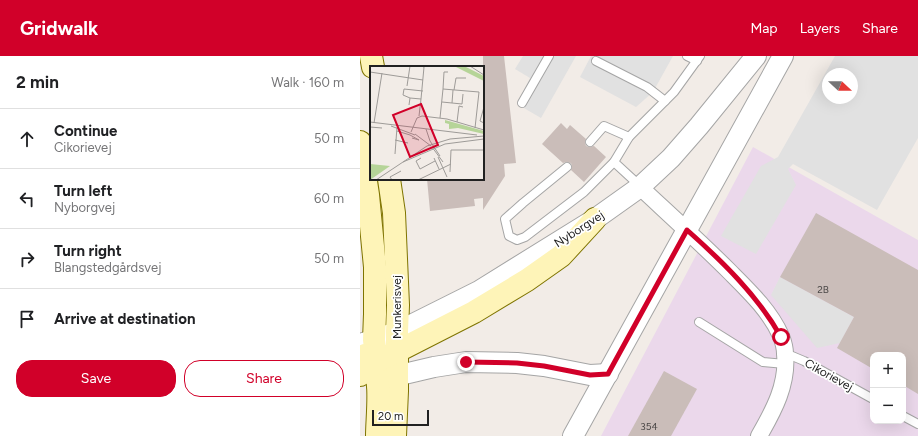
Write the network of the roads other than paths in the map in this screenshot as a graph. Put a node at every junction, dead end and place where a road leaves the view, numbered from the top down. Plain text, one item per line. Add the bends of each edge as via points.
1 (371, 56) edge
2 (549, 56) edge
3 (687, 56) edge
4 (756, 56) edge
5 (782, 57) edge
6 (698, 58) edge
7 (596, 61) dead end
8 (373, 66) edge
9 (665, 102) junction
10 (522, 103) dead end
11 (629, 137) junction
12 (360, 142) edge
13 (590, 142) dead end
14 (614, 162) junction
15 (568, 167) dead end
16 (389, 180) edge
17 (640, 187) junction
18 (595, 219) joint
19 (687, 230) junction
20 (699, 322) dead end
21 (397, 341) junction
22 (785, 359) junction
23 (370, 363) edge
24 (608, 374) junction
25 (870, 397) edge
26 (906, 418) edge
27 (918, 424) edge
28 (376, 436) edge
29 (395, 436) edge
30 (573, 436) edge
31 (759, 436) edge

1 - 8 main road
2 - 10 lane
3 - 6 lane
4 - 17 street, Nyborgvej via 671,158
5 - 19 street
6 - 9 lane
7 - 9 lane via 648,87
9 - 11 lane
11 - 13 lane via 604,126
11 - 14 lane
12 - 23 main road via 375,267 375,314
14 - 15 lane via 584,192 525,237 517,240 509,236 505,219
14 - 17 lane
16 - 21 main road, Munkerisvej via 394,213
17 - 18 street, Nyborgvej
17 - 19 street, Cikorievej
18 - 21 main road via 561,256 527,280 474,312
19 - 22 street, Cikorievej via 752,294 772,320 781,337
19 - 24 street
20 - 22 lane via 763,362
21 - 23 main road, Munkerisvej
21 - 23 street
22 - 25 lane, Cikorievej via 804,361
22 - 31 street, Cikorievej via 785,375 780,394
23 - 24 street via 416,370 451,364 493,362 544,366 590,375
23 - 28 main road via 378,396
23 - 29 main road, Munkerisvej
24 - 30 street
26 - 27 lane

